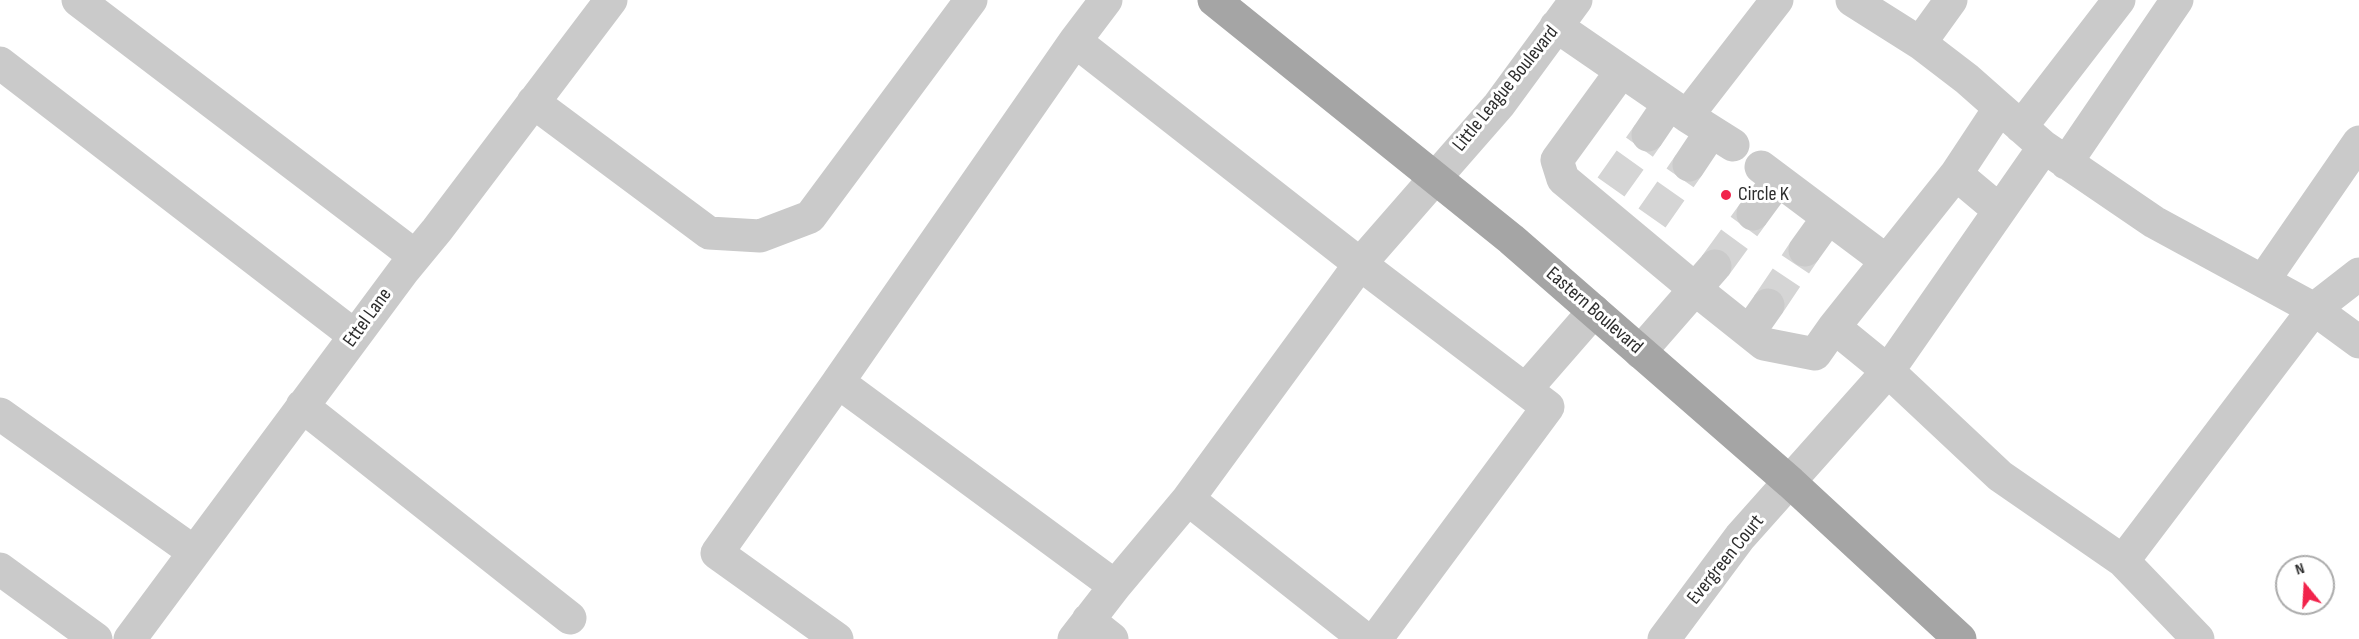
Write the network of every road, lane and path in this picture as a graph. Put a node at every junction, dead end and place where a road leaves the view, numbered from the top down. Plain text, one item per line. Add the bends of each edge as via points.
1 (78, 0) edge
2 (611, 0) edge
3 (971, 0) edge
4 (1106, 0) edge
5 (1214, 0) edge
6 (1576, 0) edge
7 (1777, 0) edge
8 (1852, 0) edge
9 (1951, 0) edge
10 (2119, 0) edge
11 (2177, 0) edge
12 (1556, 26) junction
13 (1075, 41) junction
14 (1920, 43) junction
15 (0, 63) edge
16 (1621, 72) junction
17 (534, 102) junction
18 (1700, 124) junction
19 (1648, 135) tunnel mouth
20 (2032, 136) junction
21 (2359, 142) edge
22 (1689, 165) tunnel mouth
23 (1956, 174) junction
24 (1434, 177) junction
25 (1999, 210) junction
26 (1753, 214) tunnel mouth
27 (1828, 218) junction
28 (1805, 250) tunnel mouth
29 (415, 256) junction
30 (1885, 260) junction
31 (1360, 264) junction
32 (2359, 274) edge
33 (1705, 277) junction
34 (2263, 281) junction
35 (1768, 305) tunnel mouth
36 (2314, 309) junction
37 (1594, 311) junction
38 (1834, 327) junction
39 (1749, 332) junction
40 (355, 336) junction
41 (2359, 342) edge
42 (1640, 352) junction
43 (1888, 371) junction
44 (838, 382) junction
45 (1526, 389) junction
46 (302, 406) junction
47 (0, 414) edge
48 (1791, 483) junction
49 (1188, 499) junction
50 (194, 552) junction
51 (2123, 561) junction
52 (0, 569) edge
53 (1115, 586) junction
54 (570, 618) dead end
55 (1091, 633) edge
56 (96, 639) edge
57 (130, 639) edge
58 (837, 639) edge
59 (1365, 639) edge
60 (1376, 639) edge
61 (1664, 639) edge
62 (1960, 639) edge
63 (2198, 639) edge

1 - 29 street
2 - 17 street, Ettel Lane
3 - 17 street via 810,217 760,236 709,233
4 - 13 street
5 - 24 main road, Eastern Boulevard
6 - 12 street, Little League Boulevard
7 - 18 street
8 - 14 street
9 - 14 street
10 - 20 street
11 - 20 street
12 - 16 street
12 - 24 street, Little League Boulevard via 1499,105
13 - 31 street
13 - 44 street
14 - 20 street
15 - 40 street
16 - 18 street
16 - 33 street via 1557,160 1563,179 1604,197
17 - 29 street, Ettel Lane
18 - 19 street
18 - 22 street
20 - 23 street
20 - 25 street, Evergreen Court
20 - 34 street via 2154,222
21 - 34 street
23 - 25 street
23 - 30 street
24 - 31 street, Little League Boulevard
24 - 37 main road, Eastern Boulevard
25 - 43 street, Evergreen Court
26 - 27 street via 1769,173
27 - 28 street
27 - 30 street
29 - 40 street, Ettel Lane
30 - 38 street
31 - 45 street
31 - 49 street, Little League Boulevard
32 - 36 street
33 - 39 street
33 - 42 street
34 - 36 street
35 - 39 street
36 - 41 street
36 - 51 street
37 - 42 main road, Eastern Boulevard
37 - 45 street
38 - 39 street via 1815,354 1764,344
38 - 43 street
40 - 46 street, Ettel Lane
42 - 48 main road, Eastern Boulevard
43 - 48 street, Evergreen Court
43 - 51 street via 2000,476
44 - 53 street
44 - 58 street via 717,553
45 - 60 street via 1548,407
46 - 50 street, Ettel Lane
46 - 54 street
47 - 50 street
48 - 61 street, Evergreen Court via 1740,537
48 - 62 main road, Eastern Boulevard
49 - 53 street, Little League Boulevard
49 - 59 street
50 - 57 street, Ettel Lane
51 - 63 street
52 - 56 street
53 - 55 street, Little League Boulevard

